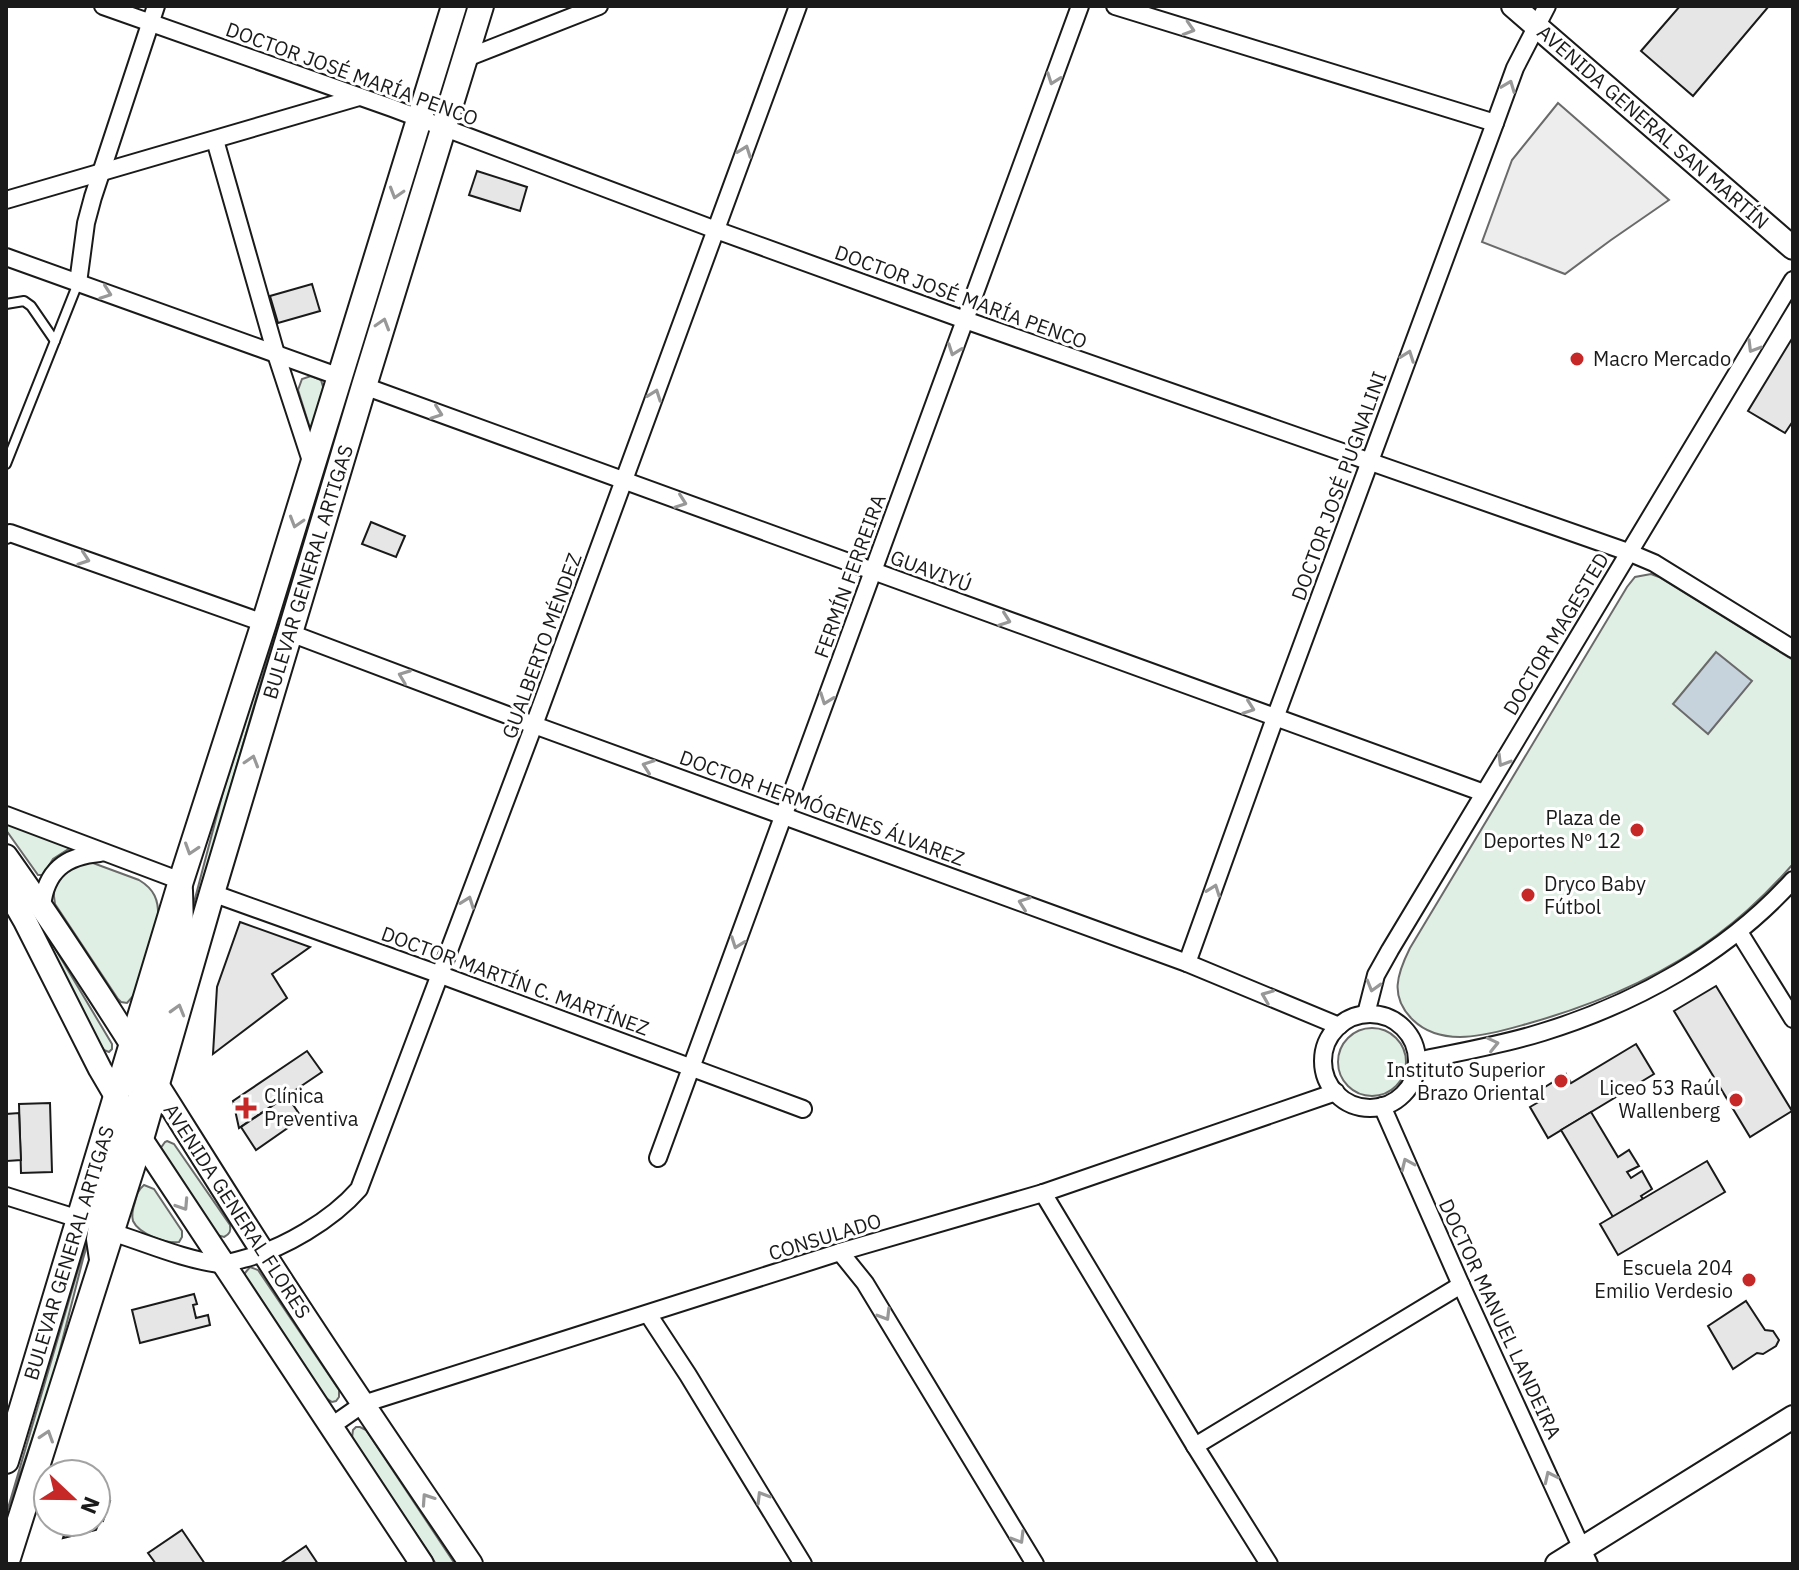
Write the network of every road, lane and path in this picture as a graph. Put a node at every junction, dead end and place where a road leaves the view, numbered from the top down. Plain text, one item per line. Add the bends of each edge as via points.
1 (103, 6) edge
2 (156, 6) edge
3 (454, 6) edge
4 (481, 6) edge
5 (599, 6) edge
6 (798, 6) edge
7 (1080, 6) edge
8 (1115, 6) edge
9 (1513, 6) edge
10 (1541, 16) edge
11 (151, 23) junction
12 (464, 59) junction
13 (359, 97) junction
14 (419, 118) junction
15 (1495, 123) junction
16 (443, 127) junction
17 (215, 140) junction
18 (102, 172) junction
19 (6, 200) edge
20 (716, 230) junction
21 (1793, 248) edge
22 (6, 257) edge
23 (1793, 280) edge
24 (78, 283) junction
25 (6, 304) edge
26 (965, 320) junction
27 (55, 341) junction
28 (276, 354) junction
29 (340, 377) junction
30 (364, 386) junction
31 (1369, 462) junction
32 (6, 464) edge
33 (313, 465) junction
34 (624, 481) junction
35 (8, 534) edge
36 (1628, 552) junction
37 (873, 572) junction
38 (264, 623) junction
39 (290, 633) junction
40 (1793, 649) edge
41 (1275, 718) junction
42 (534, 725) junction
43 (1484, 793) junction
44 (6, 815) edge
45 (784, 816) junction
46 (105, 853) junction
47 (6, 856) edge
48 (1793, 880) edge
49 (181, 881) junction
50 (6, 888) edge
51 (212, 893) junction
52 (42, 906) junction
53 (1739, 932) junction
54 (1187, 963) junction
55 (441, 975) junction
56 (1366, 1014) junction
57 (1793, 1019) edge
58 (1339, 1026) junction
59 (138, 1054) junction
60 (1417, 1061) junction
61 (691, 1068) junction
62 (157, 1085) junction
63 (1336, 1092) junction
64 (122, 1106) junction
65 (1382, 1106) junction
66 (803, 1109) dead end
67 (141, 1139) junction
68 (658, 1158) dead end
69 (1043, 1193) junction
70 (6, 1196) edge
71 (79, 1219) junction
72 (111, 1232) junction
73 (840, 1252) junction
74 (264, 1254) junction
75 (223, 1264) junction
76 (102, 1265) junction
77 (1461, 1285) junction
78 (648, 1314) junction
79 (363, 1404) junction
80 (1793, 1417) edge
81 (330, 1427) junction
82 (1195, 1446) junction
83 (6, 1461) edge
84 (1586, 1556) edge
85 (6, 1564) edge
86 (422, 1564) edge
87 (471, 1564) edge
88 (803, 1564) edge
89 (1035, 1564) edge
90 (1269, 1564) edge
91 (1557, 1564) edge

1 - 11 street, DOCTOR JOSÉ MARÍA PENCO
2 - 11 street
3 - 14 main road, BULEVAR GENERAL ARTIGAS
4 - 12 main road, BULEVAR GENERAL ARTIGAS
5 - 12 street
20 -> 6 street, GUALBERTO MÉNDEZ
7 -> 26 street, FERMÍN FERREIRA
8 -> 15 street
9 - 10 main road, AVENIDA GENERAL SAN MARTÍN
15 -> 10 street, DOCTOR JOSÉ PUGNALINI
10 - 21 main road, AVENIDA GENERAL SAN MARTÍN
11 - 13 street, DOCTOR JOSÉ MARÍA PENCO
11 - 18 street
12 - 16 main road, BULEVAR GENERAL ARTIGAS
13 - 14 street, DOCTOR JOSÉ MARÍA PENCO
13 - 17 street
14 - 16 street, DOCTOR JOSÉ MARÍA PENCO
14 -> 29 main road, BULEVAR GENERAL ARTIGAS
31 -> 15 street, DOCTOR JOSÉ PUGNALINI
16 - 20 street, DOCTOR JOSÉ MARÍA PENCO
30 -> 16 main road, BULEVAR GENERAL ARTIGAS
17 - 18 street
17 - 28 street
18 - 19 street
18 - 24 street via 86,223
20 - 26 street, DOCTOR JOSÉ MARÍA PENCO
34 -> 20 street, GUALBERTO MÉNDEZ
22 - 24 street
23 -> 36 street, DOCTOR MAGESTED
24 - 27 lane
24 -> 28 street
25 - 27 lane via 24,301 31,306
26 - 31 street, DOCTOR JOSÉ MARÍA PENCO
26 -> 37 street, FERMÍN FERREIRA
27 - 32 lane
28 - 29 street
28 - 33 street
29 - 33 main road, BULEVAR GENERAL ARTIGAS
30 -> 34 street, GUAVIYÚ
30 - 39 main road, BULEVAR GENERAL ARTIGAS
31 - 36 street, DOCTOR JOSÉ MARÍA PENCO
31 - 41 street, DOCTOR JOSÉ PUGNALINI
33 -> 38 main road, BULEVAR GENERAL ARTIGAS
34 -> 37 street, GUAVIYÚ
34 - 42 street, GUALBERTO MÉNDEZ
35 -> 38 street
36 - 40 street, DOCTOR JOSÉ MARÍA PENCO
36 -> 43 street, DOCTOR MAGESTED
37 -> 41 street, GUAVIYÚ
37 -> 45 street, FERMÍN FERREIRA
38 -> 49 main road, BULEVAR GENERAL ARTIGAS
42 -> 39 street, DOCTOR HERMÓGENES ÁLVAREZ
51 -> 39 main road, BULEVAR GENERAL ARTIGAS
41 - 43 street, GUAVIYÚ
54 -> 41 street, DOCTOR JOSÉ PUGNALINI
45 -> 42 street, DOCTOR HERMÓGENES ÁLVAREZ
55 -> 42 street, GUALBERTO MÉNDEZ
43 -> 56 street, DOCTOR MAGESTED via 1376,975
44 - 46 street
54 -> 45 street, DOCTOR HERMÓGENES ÁLVAREZ
45 -> 61 street, FERMÍN FERREIRA
46 - 49 street
46 - 52 street via 80,856 60,866 43,892
47 - 52 main road, AVENIDA GENERAL FLORES
48 - 53 street
49 - 59 main road, BULEVAR GENERAL ARTIGAS
50 - 64 main road, AVENIDA GENERAL FLORES
51 - 55 street, DOCTOR MARTÍN C. MARTÍNEZ
62 -> 51 main road, BULEVAR GENERAL ARTIGAS
52 - 59 main road, AVENIDA GENERAL FLORES
53 - 57 street
60 -> 53 street via 1585,1017 1700,960
58 -> 54 street, DOCTOR HERMÓGENES ÁLVAREZ
55 - 61 street, DOCTOR MARTÍN C. MARTÍNEZ
55 - 74 street, GUALBERTO MÉNDEZ via 359,1189 346,1204
56 - 58 street
56 - 60 street via 1397,1022 1412,1039
58 - 63 street via 1327,1043 1323,1063
59 - 62 main road, AVENIDA GENERAL FLORES
59 - 64 main road, BULEVAR GENERAL ARTIGAS
59 - 67 main road, BULEVAR GENERAL ARTIGAS
60 - 65 street via 1404,1093
61 - 66 street, DOCTOR MARTÍN C. MARTÍNEZ
61 - 68 street, FERMÍN FERREIRA
62 - 67 main road, BULEVAR GENERAL ARTIGAS
62 - 74 main road, AVENIDA GENERAL FLORES
63 - 65 street via 1353,1104
63 - 69 street, CONSULADO
64 - 67 main road, AVENIDA GENERAL FLORES
64 - 71 main road, BULEVAR GENERAL ARTIGAS
64 - 76 main road, BULEVAR GENERAL ARTIGAS via 123,1142 98,1239
77 -> 65 street, DOCTOR MANUEL LANDEIRA
67 - 72 main road, BULEVAR GENERAL ARTIGAS
67 -> 75 main road, AVENIDA GENERAL FLORES
69 - 73 street, CONSULADO
69 - 82 street
70 - 71 street
71 - 83 main road, BULEVAR GENERAL ARTIGAS
72 - 75 street
72 - 76 main road, BULEVAR GENERAL ARTIGAS
73 - 78 street, CONSULADO
73 -> 89 street via 865,1283
74 - 75 street, GUALBERTO MÉNDEZ
74 - 79 main road, AVENIDA GENERAL FLORES
75 - 81 main road, AVENIDA GENERAL FLORES
85 -> 76 main road, BULEVAR GENERAL ARTIGAS
77 - 82 street
84 -> 77 street, DOCTOR MANUEL LANDEIRA
78 - 79 street, CONSULADO
88 -> 78 street
79 - 81 street, CONSULADO
87 -> 79 main road, AVENIDA GENERAL FLORES
80 - 84 main road
81 - 86 main road, AVENIDA GENERAL FLORES
82 - 90 street
84 - 91 main road

